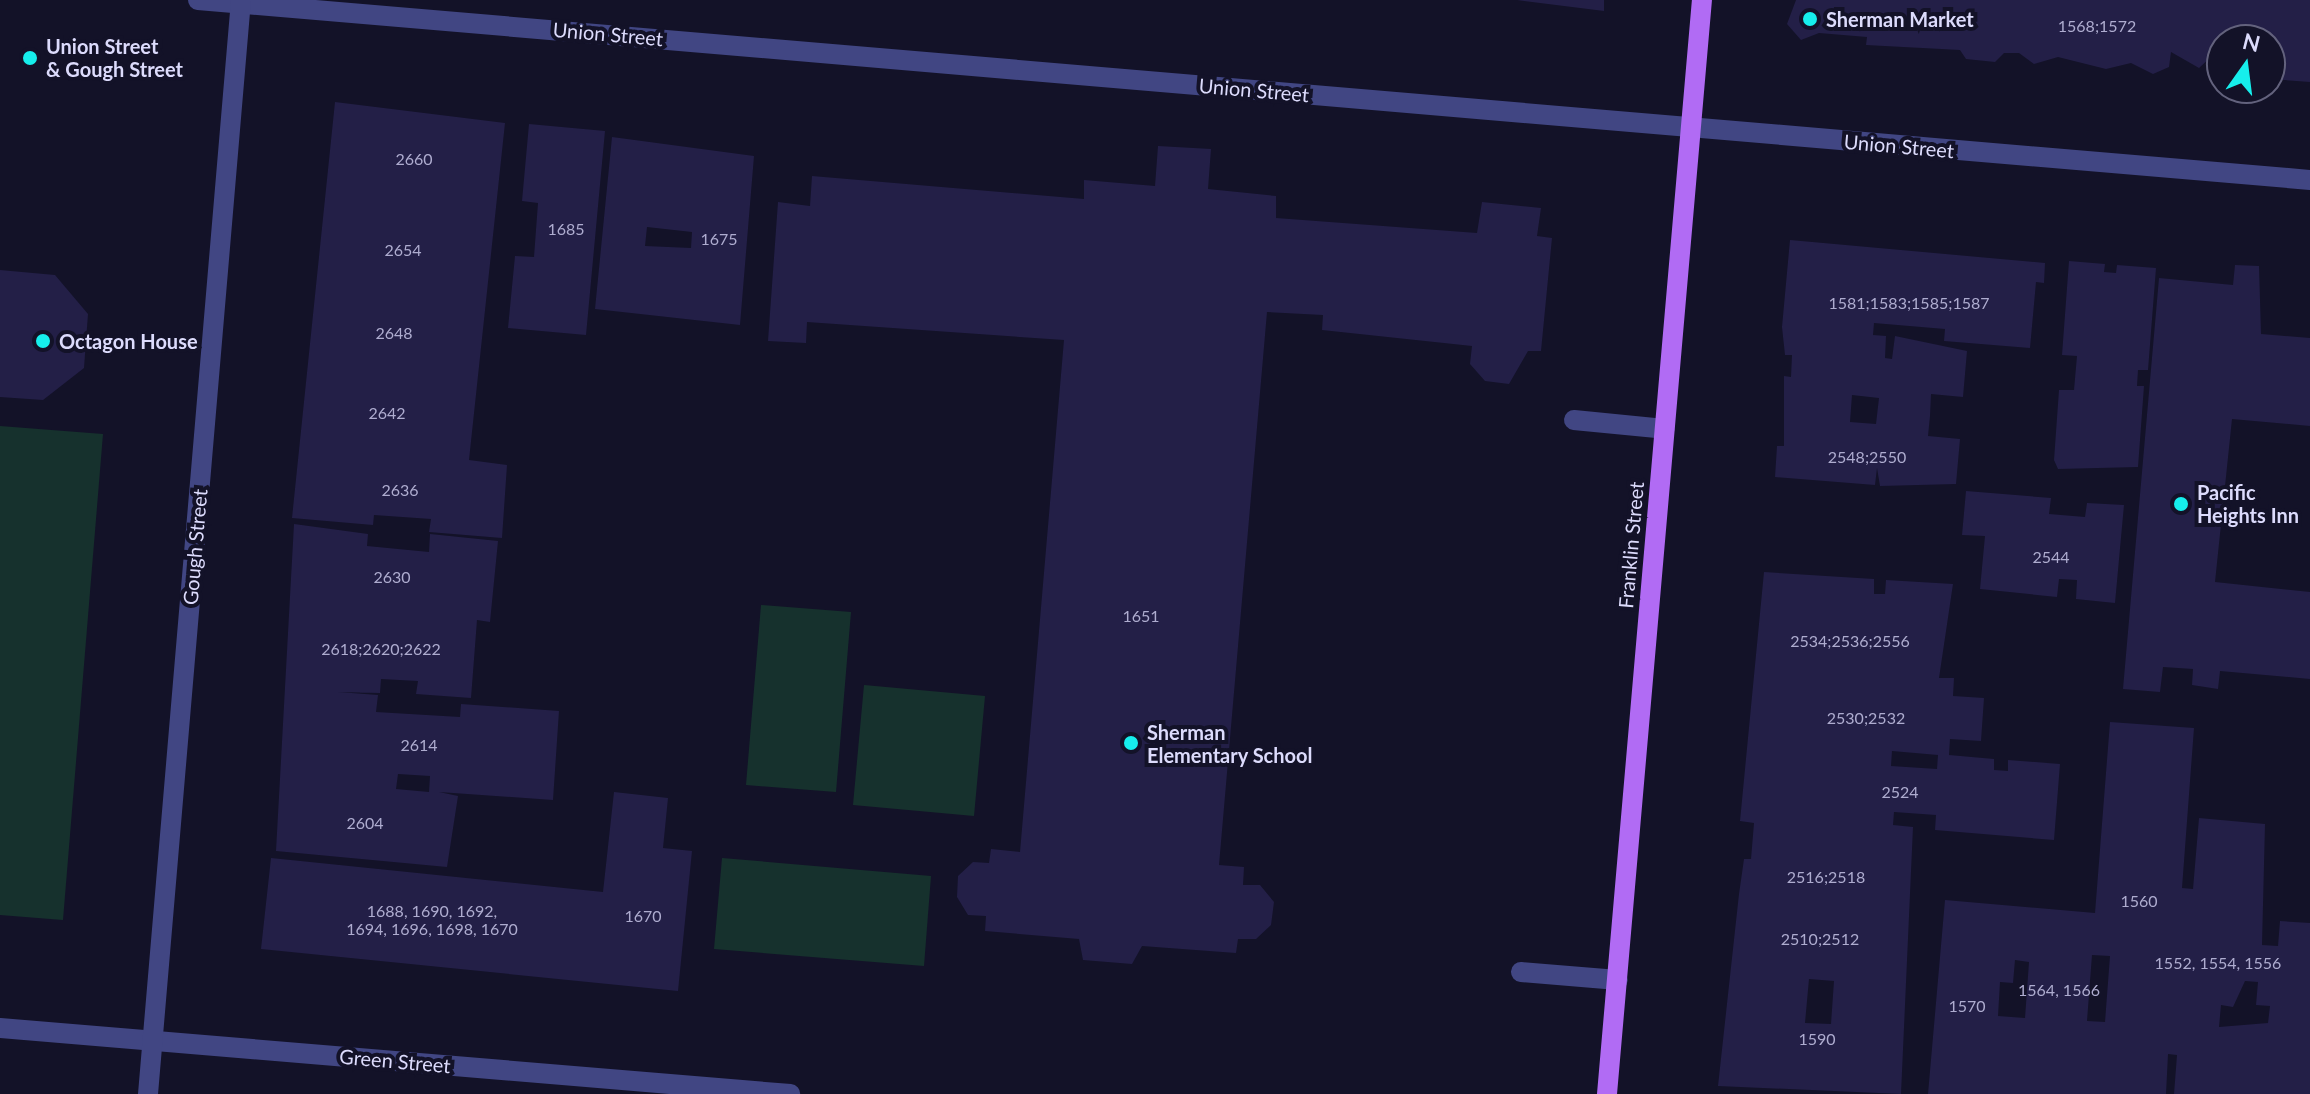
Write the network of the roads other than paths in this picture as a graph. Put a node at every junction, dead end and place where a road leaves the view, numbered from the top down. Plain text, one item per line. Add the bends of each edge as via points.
1 (198, 0) edge
2 (1702, 0) edge
3 (241, 2) edge
4 (1691, 128) junction
5 (2310, 180) edge
6 (1574, 420) dead end
7 (1665, 429) junction
8 (1521, 972) dead end
9 (1618, 980) junction
10 (0, 1028) edge
11 (152, 1042) junction
12 (148, 1094) edge
13 (790, 1094) edge
14 (1607, 1094) edge

1 - 3 street, Union Street
2 - 4 main road, Franklin Street
3 - 4 street, Union Street
3 - 11 street, Gough Street
4 - 5 street, Union Street
4 - 7 main road, Franklin Street
6 - 7 street
7 - 9 main road, Franklin Street
8 - 9 street
9 - 14 main road, Franklin Street
10 - 11 street, Green Street
11 - 12 street, Gough Street
11 - 13 street, Green Street

